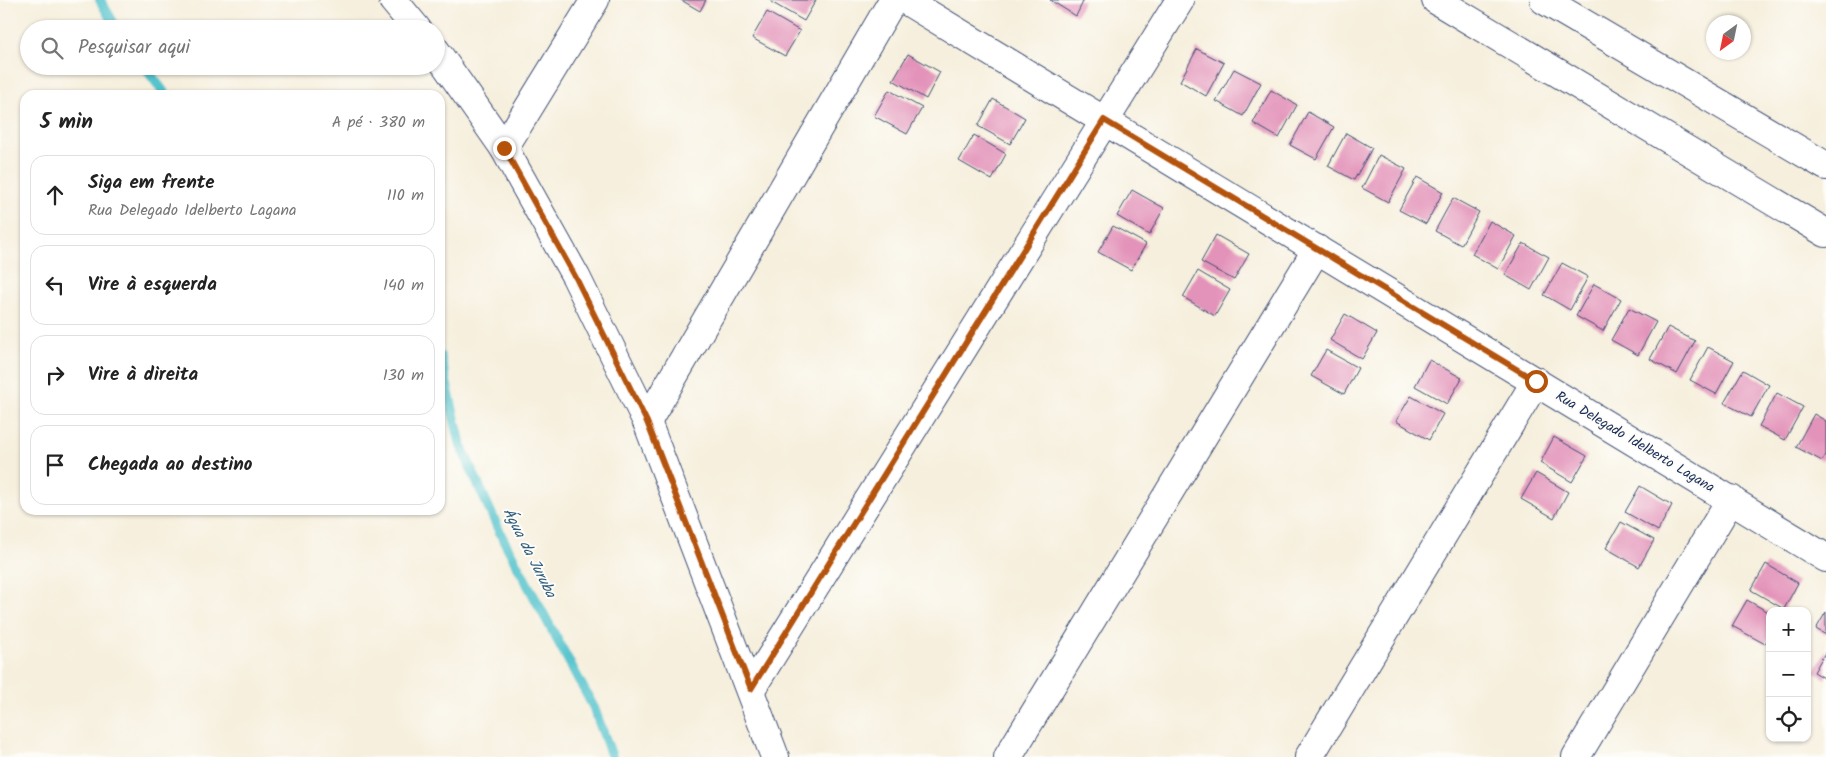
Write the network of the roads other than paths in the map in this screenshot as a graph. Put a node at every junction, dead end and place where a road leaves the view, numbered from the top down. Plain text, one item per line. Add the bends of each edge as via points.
1 (393, 0) edge
2 (595, 0) edge
3 (893, 0) edge
4 (905, 0) edge
5 (1180, 0) edge
6 (1436, 0) edge
7 (1544, 0) edge
8 (410, 20) edge
9 (445, 65) edge
10 (1104, 120) junction
11 (504, 148) junction
12 (1826, 166) edge
13 (1826, 232) edge
14 (1317, 249) junction
15 (1536, 381) junction
16 (647, 422) junction
17 (1731, 499) junction
18 (1826, 558) edge
19 (751, 689) junction
20 (775, 757) edge
21 (1008, 757) edge
22 (1309, 757) edge
23 (1576, 757) edge

1 - 8 street
2 - 11 street
3 - 16 street
4 - 10 street, Rua Delegado Idelberto Lagana
5 - 10 street
6 - 13 street
7 - 12 street
9 - 11 street
10 - 14 street, Rua Delegado Idelberto Lagana
10 - 19 street
11 - 16 street via 576,278
14 - 15 street, Rua Delegado Idelberto Lagana
14 - 21 street
15 - 17 street, Rua Delegado Idelberto Lagana
15 - 22 street
16 - 19 street
17 - 18 street, Rua Delegado Idelberto Lagana
17 - 23 street
19 - 20 street

